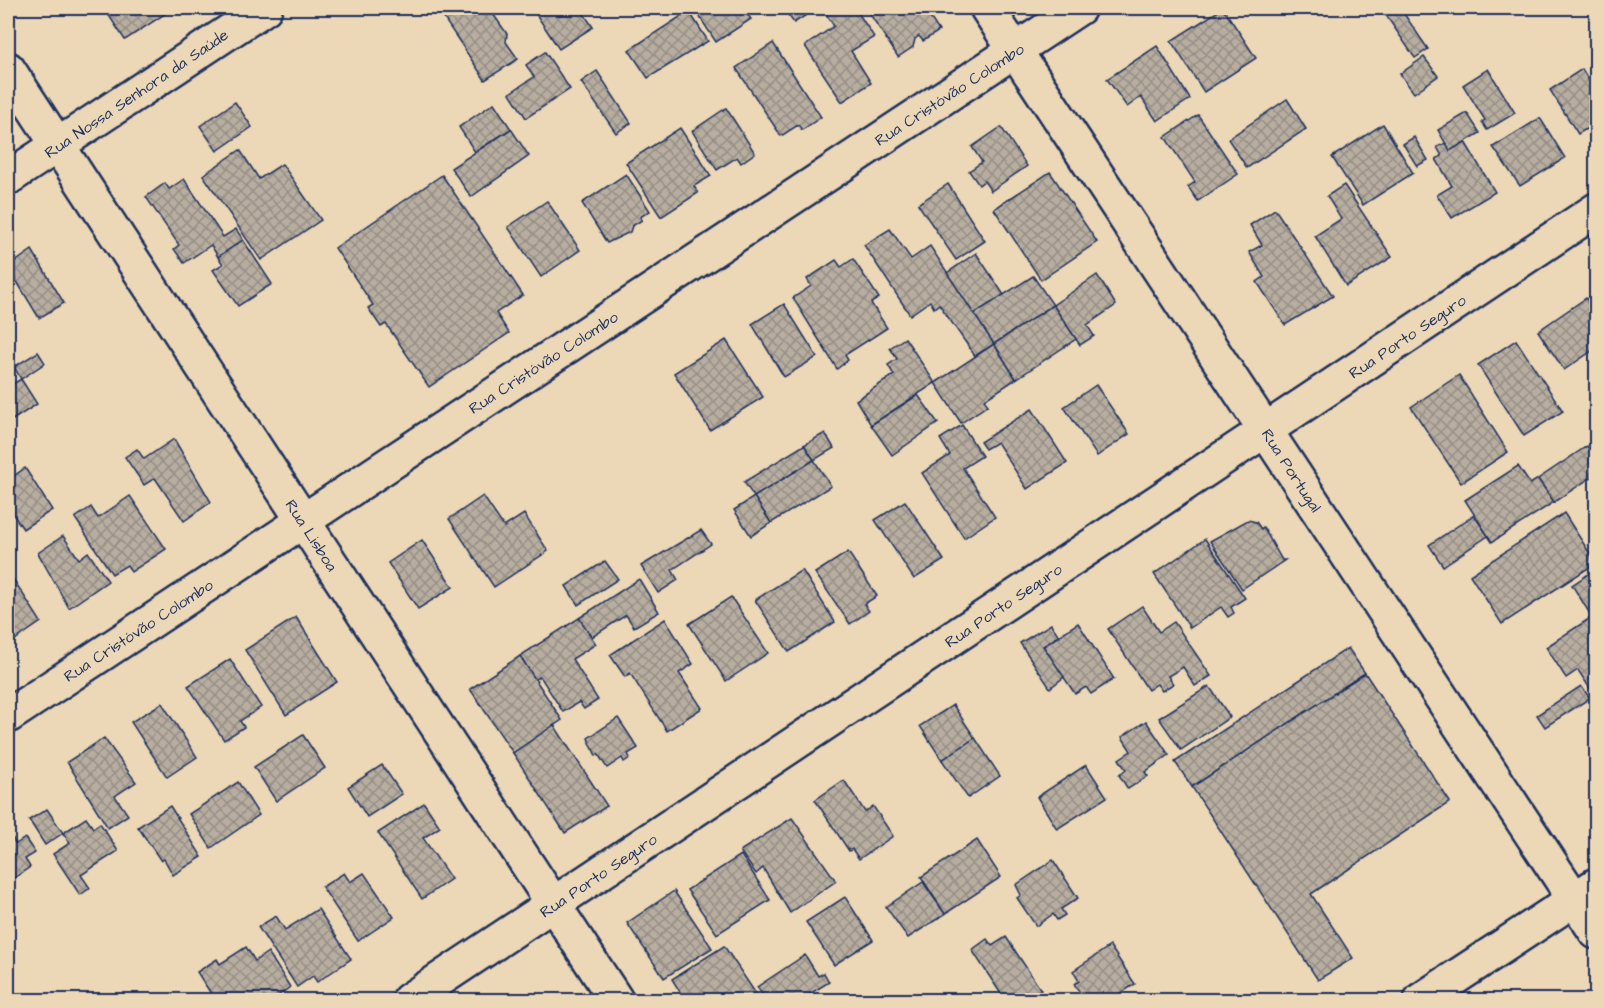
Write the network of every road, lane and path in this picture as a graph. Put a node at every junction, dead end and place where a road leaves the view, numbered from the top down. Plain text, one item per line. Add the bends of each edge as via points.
1 (265, 8) edge
2 (987, 8) edge
3 (1079, 8) edge
4 (1015, 50) junction
5 (8, 69) edge
6 (57, 145) junction
7 (8, 178) edge
8 (1596, 210) edge
9 (1266, 430) junction
10 (303, 521) junction
11 (8, 716) edge
12 (1586, 892) edge
13 (553, 905) junction
14 (1596, 932) edge
15 (409, 1000) edge
16 (615, 1000) edge
17 (1421, 1000) edge

1 - 6 street, Rua Nossa Senhora da Saúde
2 - 4 street, Rua Portugal
3 - 4 street, Rua Cristóvão Colombo
4 - 9 street, Rua Portugal
4 - 10 street, Rua Cristóvão Colombo
5 - 6 street, Rua Lisboa
6 - 7 street, Rua Nossa Senhora da Saúde
6 - 10 street, Rua Lisboa
8 - 9 street, Rua Porto Seguro
9 - 12 street, Rua Portugal
9 - 13 street, Rua Porto Seguro
10 - 11 street, Rua Cristóvão Colombo
10 - 13 street, Rua Lisboa
12 - 14 street, Rua Portugal
12 - 17 street
13 - 15 street, Rua Porto Seguro
13 - 16 street, Rua Lisboa

